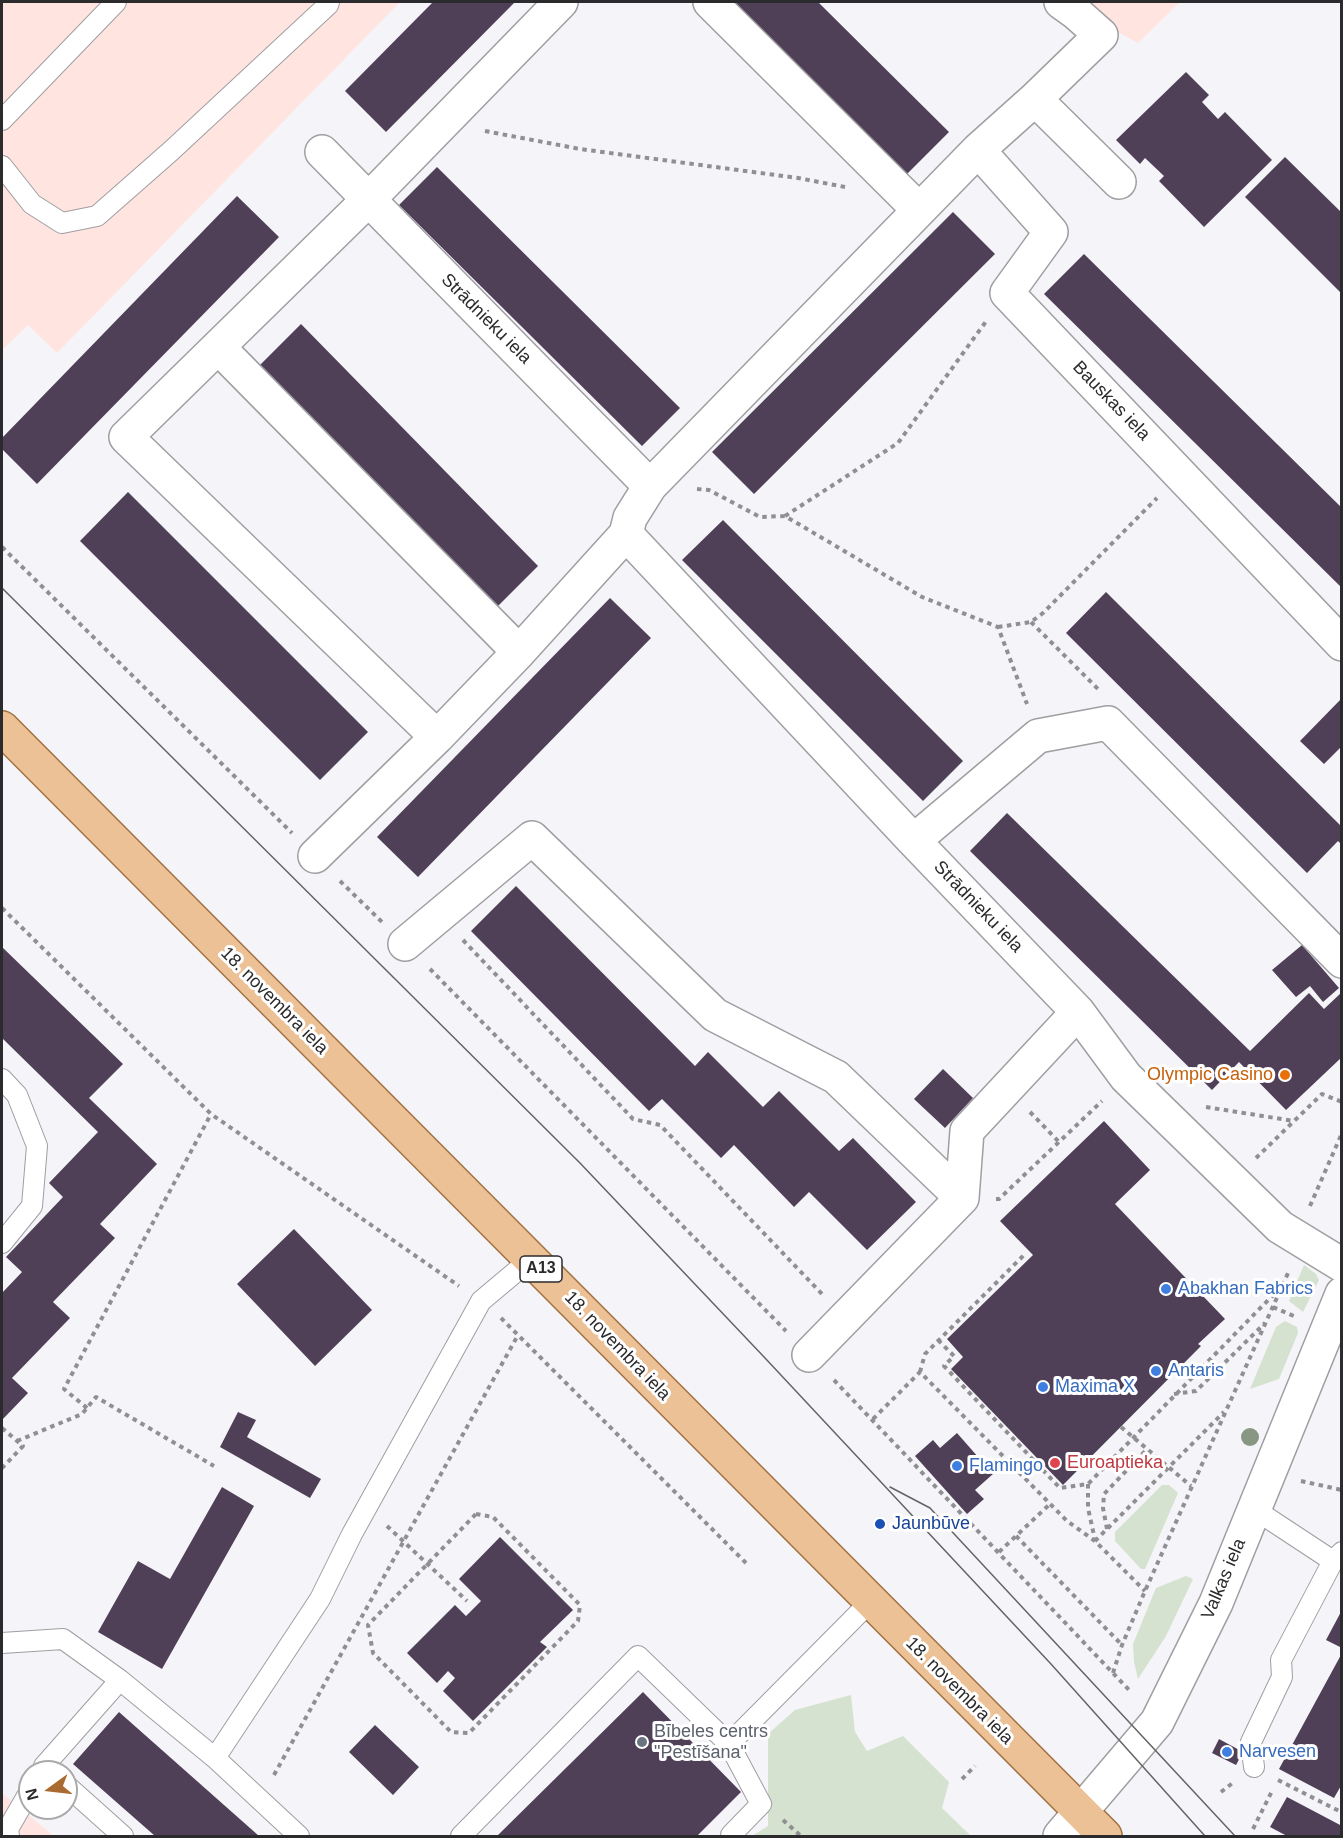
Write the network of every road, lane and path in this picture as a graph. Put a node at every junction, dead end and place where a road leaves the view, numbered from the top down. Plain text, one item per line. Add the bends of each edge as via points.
1 (329, 2) edge
2 (561, 2) edge
3 (710, 2) edge
4 (1061, 2) edge
5 (107, 4) edge
6 (1035, 99) junction
7 (2, 120) edge
8 (444, 123) junction
9 (978, 150) junction
10 (322, 152) dead end
11 (2, 166) edge
12 (1119, 182) dead end
13 (853, 189) dead end
14 (368, 200) junction
15 (919, 210) junction
16 (1007, 293) junction
17 (219, 348) junction
18 (1180, 474) junction
19 (650, 486) junction
20 (785, 516) junction
21 (626, 534) junction
22 (2, 547) edge
23 (998, 627) junction
24 (1341, 644) edge
25 (519, 652) junction
26 (2, 728) edge
27 (1038, 736) junction
28 (437, 737) junction
29 (911, 838) junction
30 (315, 856) junction
31 (2, 908) edge
32 (440, 915) junction
33 (405, 944) junction
34 (1341, 961) edge
35 (1078, 1012) junction
36 (1126, 1077) junction
37 (2, 1079) edge
38 (1341, 1102) edge
39 (1203, 1107) dead end
40 (211, 1114) junction
41 (1295, 1121) junction
42 (1341, 1133) edge
43 (1251, 1163) dead end
44 (962, 1198) junction
45 (1301, 1242) junction
46 (2, 1243) edge
47 (1026, 1253) dead end
48 (531, 1259) junction
49 (1341, 1265) edge
50 (1282, 1286) junction
51 (1341, 1294) edge
52 (481, 1301) junction
53 (829, 1301) dead end
54 (1273, 1307) junction
55 (1267, 1320) junction
56 (1322, 1334) edge
57 (518, 1335) junction
58 (938, 1340) junction
59 (809, 1355) junction
60 (920, 1372) junction
61 (1174, 1394) junction
62 (87, 1408) junction
63 (1227, 1408) junction
64 (873, 1419) junction
65 (1121, 1427) dead end
66 (2, 1428) edge
67 (1133, 1437) junction
68 (17, 1441) junction
69 (1147, 1449) junction
70 (214, 1466) dead end
71 (1169, 1467) junction
72 (2, 1468) edge
73 (1088, 1484) junction
74 (1312, 1485) dead end
75 (1191, 1486) junction
76 (1341, 1490) edge
77 (1050, 1504) junction
78 (367, 1506) junction
79 (1254, 1509) junction
80 (1107, 1529) junction
81 (1016, 1536) junction
82 (1095, 1541) junction
83 (404, 1542) junction
84 (999, 1552) junction
85 (1337, 1557) edge
86 (428, 1564) junction
87 (748, 1565) dead end
88 (1145, 1591) junction
89 (467, 1601) dead end
90 (871, 1601) junction
91 (2, 1643) edge
92 (1122, 1645) junction
93 (1113, 1673) junction
94 (120, 1680) junction
95 (1131, 1692) dead end
96 (729, 1744) junction
97 (215, 1758) junction
98 (53, 1760) edge
99 (975, 1766) dead end
100 (1254, 1767) joint
101 (962, 1779) dead end
102 (1277, 1779) junction
103 (78, 1796) edge
104 (260, 1800) junction
105 (1341, 1810) edge
106 (1081, 1811) junction
107 (18, 1812) edge
108 (1253, 1829) dead end
109 (731, 1835) dead end
110 (9, 1836) edge
111 (123, 1836) edge
112 (299, 1836) edge
113 (462, 1836) edge
114 (1060, 1836) edge
115 (1105, 1836) edge

1 - 11 lane via 97,216 62,223 32,204
2 - 8 street
3 - 15 street
4 - 6 street via 1101,36
5 - 7 lane
6 - 9 street
6 - 12 street
8 - 13 path via 580,149
8 - 14 street
9 - 15 street
9 - 16 street via 1051,232
10 - 14 street, Strādnieku iela
14 - 17 street
14 - 19 street, Strādnieku iela
15 - 19 street
16 - 18 street, Bauskas iela
16 - 20 path via 898,443
17 - 25 street
17 - 28 street via 126,437
18 - 23 path via 1043,614 1031,622
18 - 24 street, Bauskas iela
19 - 20 path via 709,490 760,517
19 - 21 street via 630,518
20 - 23 path via 922,597
21 - 25 street
21 - 29 street, Strādnieku iela
22 - 30 path
23 - 27 path
25 - 28 street
26 - 48 main road, 18. novembra iela / A13
27 - 29 street via 923,833
27 - 34 street via 1108,723
28 - 30 street
29 - 35 street, Strādnieku iela
30 - 33 path
31 - 40 path
32 - 33 street
32 - 44 street via 532,838 715,1015 836,1077
32 - 53 path via 633,1119 660,1125
33 - 59 path
35 - 36 street, Strādnieku iela
35 - 44 street via 968,1131
36 - 44 path via 999,1199
36 - 45 street, Strādnieku iela via 1280,1227
37 - 46 lane via 17,1095 37,1146 32,1206
38 - 41 path via 1322,1094
39 - 41 path
40 - 52 path
40 - 62 path via 64,1389
41 - 43 path
42 - 45 path via 1308,1210
44 - 59 street
45 - 49 street, Strādnieku iela
45 - 50 path
47 - 58 path
48 - 52 lane
48 - 90 main road, 18. novembra iela / A13
50 - 54 path
50 - 61 path
51 - 56 street, Valkas iela
52 - 57 path
52 - 78 lane
54 - 55 path
54 - 56 path
55 - 61 path via 1196,1391
55 - 63 path
56 - 79 street, Valkas iela
57 - 83 path
57 - 87 path
58 - 60 path via 925,1354
58 - 73 path via 954,1356 944,1366 1060,1488
59 - 64 path
60 - 64 path
60 - 77 path
61 - 67 path
62 - 68 path
62 - 70 path via 96,1397
63 - 71 path
63 - 75 path
64 - 84 path
65 - 67 path
66 - 68 path
67 - 69 path
67 - 73 path
68 - 72 path via 23,1446
69 - 71 path
69 - 80 path via 1104,1494
71 - 75 path
71 - 80 path
73 - 82 path
74 - 76 path
75 - 88 path
77 - 81 path
77 - 82 path
78 - 83 path
78 - 97 lane via 320,1599
79 - 85 lane
79 - 106 street, Valkas iela via 1216,1603 1157,1722
80 - 82 path
81 - 84 path
81 - 92 path
82 - 88 path
83 - 86 path
83 - 104 path
84 - 93 path
85 - 100 lane via 1281,1660 1282,1677 1251,1742
86 - 86 path via 476,1514 493,1516 580,1605 578,1621 469,1733 451,1732 373,1653 368,1625
86 - 89 path
88 - 92 path
90 - 96 lane
90 - 106 main road, 18. novembra iela / A13
91 - 94 lane via 63,1639
92 - 93 path
93 - 95 path
94 - 97 lane
94 - 98 lane
96 - 109 lane via 761,1804
96 - 113 lane via 638,1656
97 - 104 lane
99 - 101 path
100 - 102 path
102 - 105 path
102 - 108 path
103 - 111 lane
104 - 112 lane
106 - 114 street, Valkas iela
106 - 115 main road, 18. novembra iela / A13
107 - 110 lane via 8,1829

